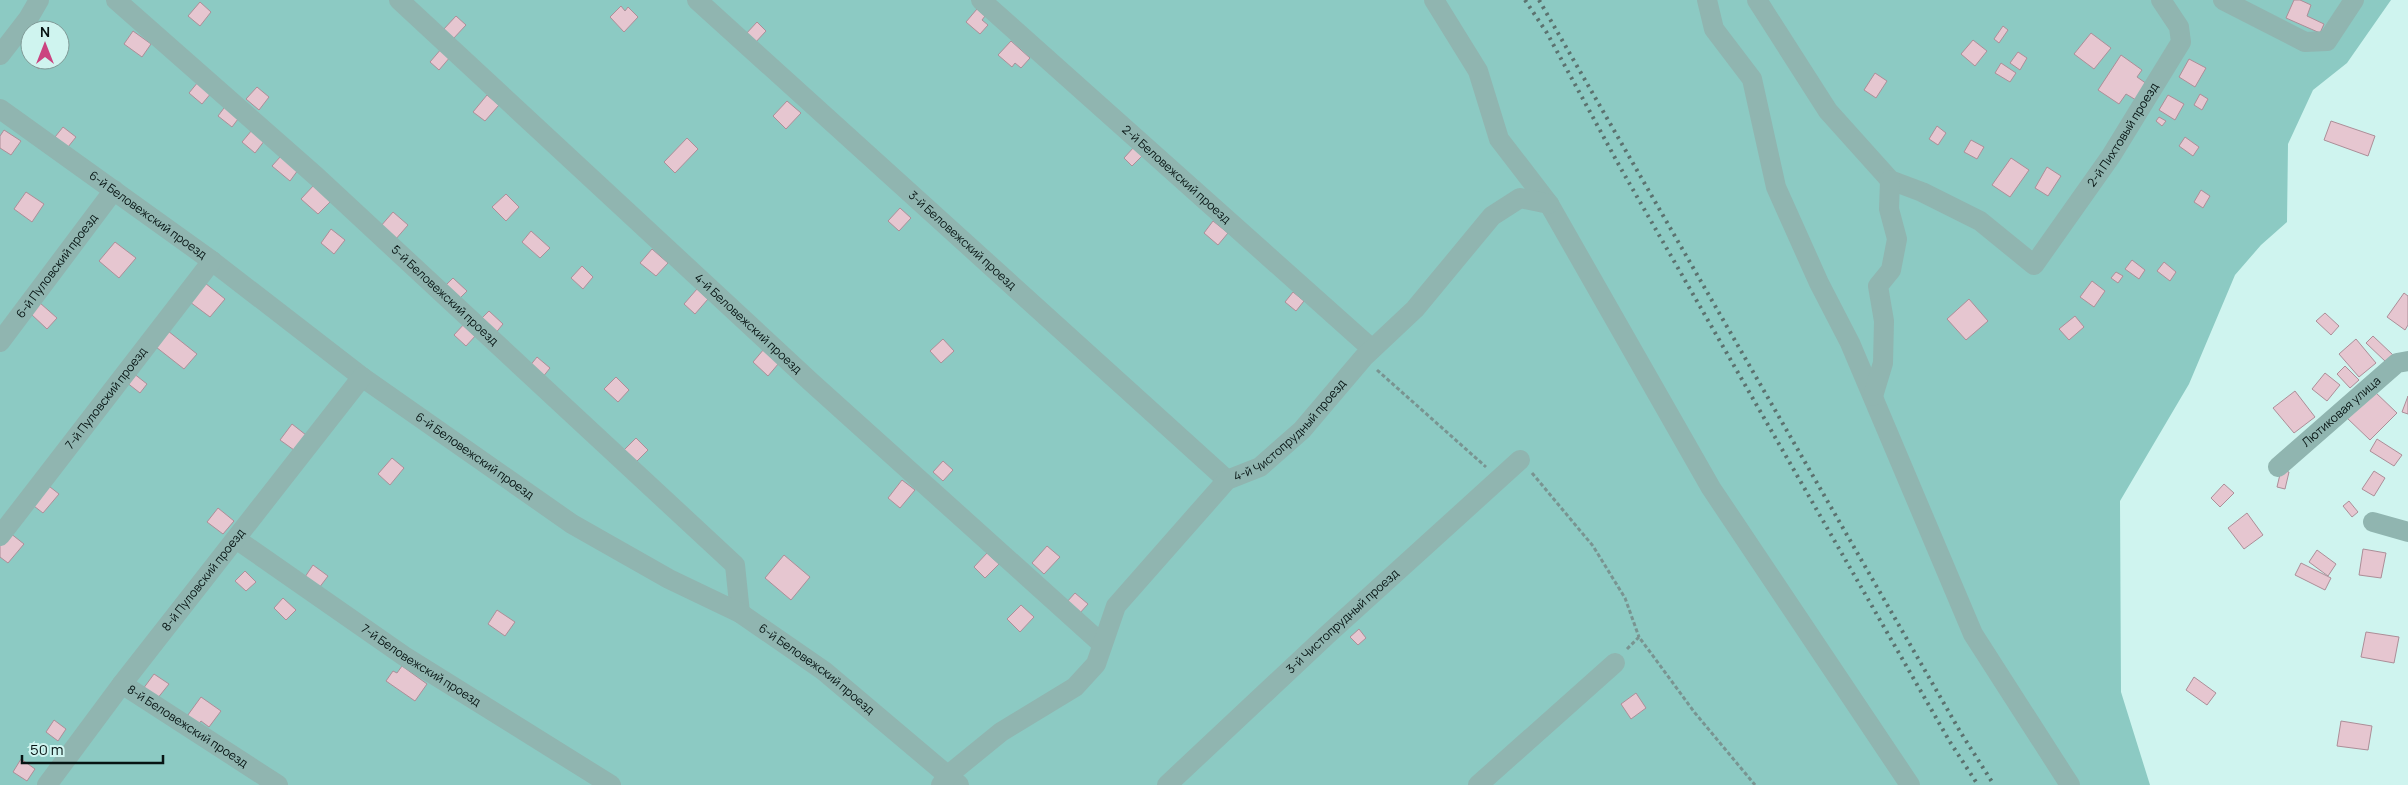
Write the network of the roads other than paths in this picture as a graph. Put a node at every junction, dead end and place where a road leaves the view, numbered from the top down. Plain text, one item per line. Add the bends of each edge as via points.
1 (39, 0) edge
2 (116, 0) edge
3 (399, 0) edge
4 (697, 0) edge
5 (981, 0) edge
6 (1434, 0) edge
7 (1707, 0) edge
8 (1757, 0) edge
9 (2161, 0) edge
10 (2224, 0) edge
11 (2354, 0) edge
12 (0, 55) edge
13 (0, 109) edge
14 (1890, 180) junction
15 (114, 190) junction
16 (1549, 204) junction
17 (212, 261) junction
18 (0, 342) edge
19 (1368, 353) junction
20 (2408, 361) edge
21 (362, 377) junction
22 (1873, 396) junction
23 (1520, 460) road end
24 (2278, 468) dead end
25 (1227, 480) junction
26 (2373, 522) dead end
27 (2408, 532) edge
28 (0, 536) edge
29 (236, 539) junction
30 (740, 613) junction
31 (1102, 644) junction
32 (1615, 663) road end
33 (122, 684) junction
34 (949, 782) edge
35 (48, 785) edge
36 (278, 785) edge
37 (611, 785) edge
38 (1167, 785) edge
39 (1478, 785) edge
40 (1910, 785) edge
41 (2070, 785) edge

1 - 12 street
2 - 30 street, 5-й Беловежский проезд via 317,177 735,565
3 - 31 street, 4-й Беловежский проезд via 804,376
4 - 25 street, 3-й Беловежский проезд
5 - 19 street, 2-й Беловежский проезд
6 - 16 street via 1478,71 1499,139
7 - 22 street via 1714,29 1752,79 1776,187
8 - 14 street via 1828,111
9 - 14 street, 2-й Пихтовый проезд via 2179,27 2181,42 2111,156 2034,265 1980,221
10 - 11 street via 2305,42 2328,41
13 - 15 street, 6-й Беловежский проезд
14 - 22 street via 1889,209 1897,239 1891,270 1878,286 1884,321 1883,363
15 - 17 street, 6-й Беловежский проезд
15 - 18 street, 6-й Пуловский проезд
16 - 19 street, 4-й Чистопрудный проезд via 1520,198 1492,216 1415,309
16 - 40 street via 1712,488
17 - 21 street, 6-й Беловежский проезд
17 - 28 street, 7-й Пуловский проезд
19 - 25 street, 4-й Чистопрудный проезд via 1302,430 1260,467
20 - 24 street, Лютиковая улица via 2397,363
21 - 29 street, 8-й Пуловский проезд
21 - 30 street, 6-й Беловежский проезд via 572,524 669,579
22 - 41 street via 1973,634
23 - 38 street, 3-й Чистопрудный проезд
25 - 31 street, 4-й Чистопрудный проезд via 1116,606
26 - 27 street
29 - 33 street, 8-й Пуловский проезд
29 - 37 street, 7-й Беловежский проезд via 404,656
30 - 34 street, 6-й Беловежский проезд via 824,670
31 - 34 street, 4-й Чистопрудный проезд via 1096,664 1076,688 1000,732
32 - 39 street
33 - 35 street, 8-й Пуловский проезд
33 - 36 street, 8-й Беловежский проезд

